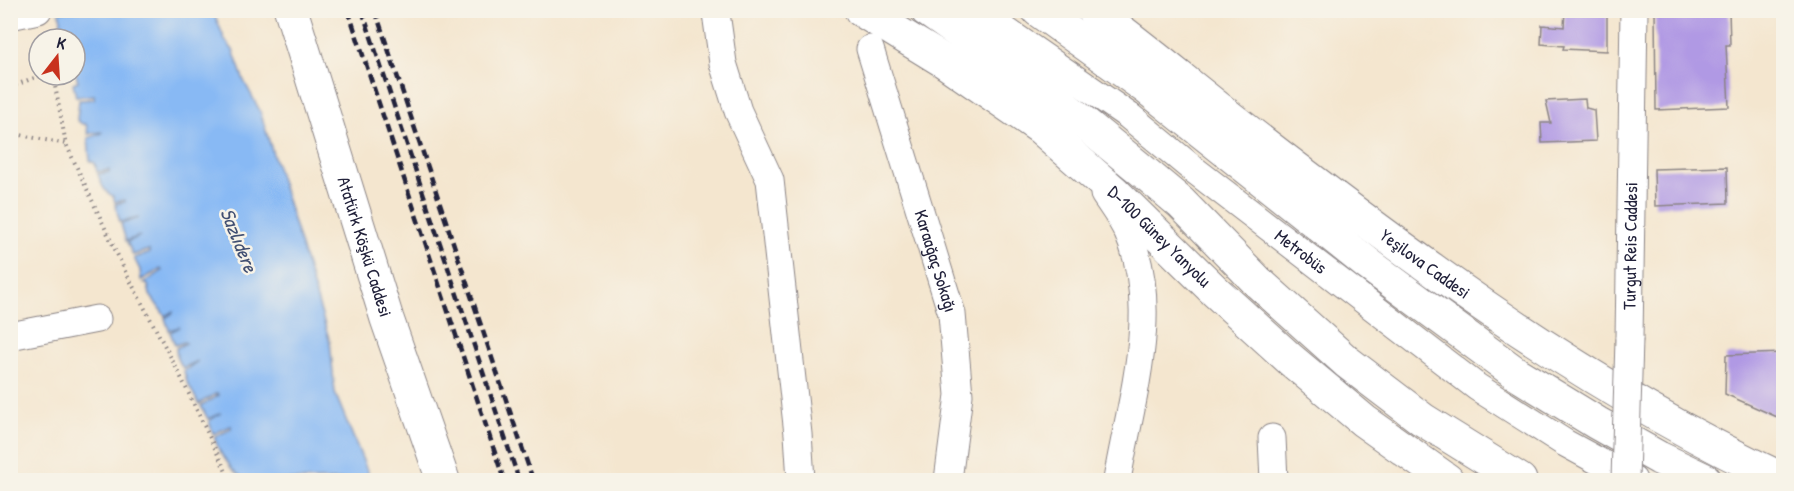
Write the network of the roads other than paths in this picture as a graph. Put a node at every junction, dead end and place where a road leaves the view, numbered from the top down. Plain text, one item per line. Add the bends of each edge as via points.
1 (38, 10) edge
2 (291, 10) edge
3 (861, 10) edge
4 (927, 10) edge
5 (976, 10) edge
6 (1038, 10) edge
7 (1093, 10) edge
8 (1634, 10) edge
9 (716, 13) dead end
10 (10, 16) edge
11 (870, 49) dead end
12 (1079, 162) junction
13 (97, 320) dead end
14 (10, 336) edge
15 (1272, 438) dead end
16 (443, 480) edge
17 (801, 480) edge
18 (948, 480) edge
19 (1117, 480) edge
20 (1274, 480) edge
21 (1447, 480) edge
22 (1520, 480) edge
23 (1625, 480) edge
24 (1633, 480) edge
25 (1705, 480) edge
26 (1784, 480) edge

1 - 10 street
2 - 16 main road, Atatürk Köşkü Caddesi via 387,320
3 - 12 main road, D-100 Güney Yanyolu via 988,91 1041,128
4 - 22 main road via 1056,100 1181,203 1258,282 1347,362 1422,419
5 - 24 street, Metrobüs via 1129,116 1477,387 1565,443
6 - 25 main road via 1147,88 1368,264 1517,375 1659,458
7 - 26 main road, Yeşilova Caddesi via 1513,327 1661,417 1732,457
8 - 23 street, Turgut Reis Caddesi, bridge
9 - 17 street via 723,63 738,111 770,180
11 - 18 street, Karaağaç Sokağı via 952,314 959,395
12 - 19 street via 1128,233 1139,266 1144,303 1138,366
12 - 21 main road, D-100 Güney Yanyolu via 1291,360 1364,421
13 - 14 street
15 - 20 street

